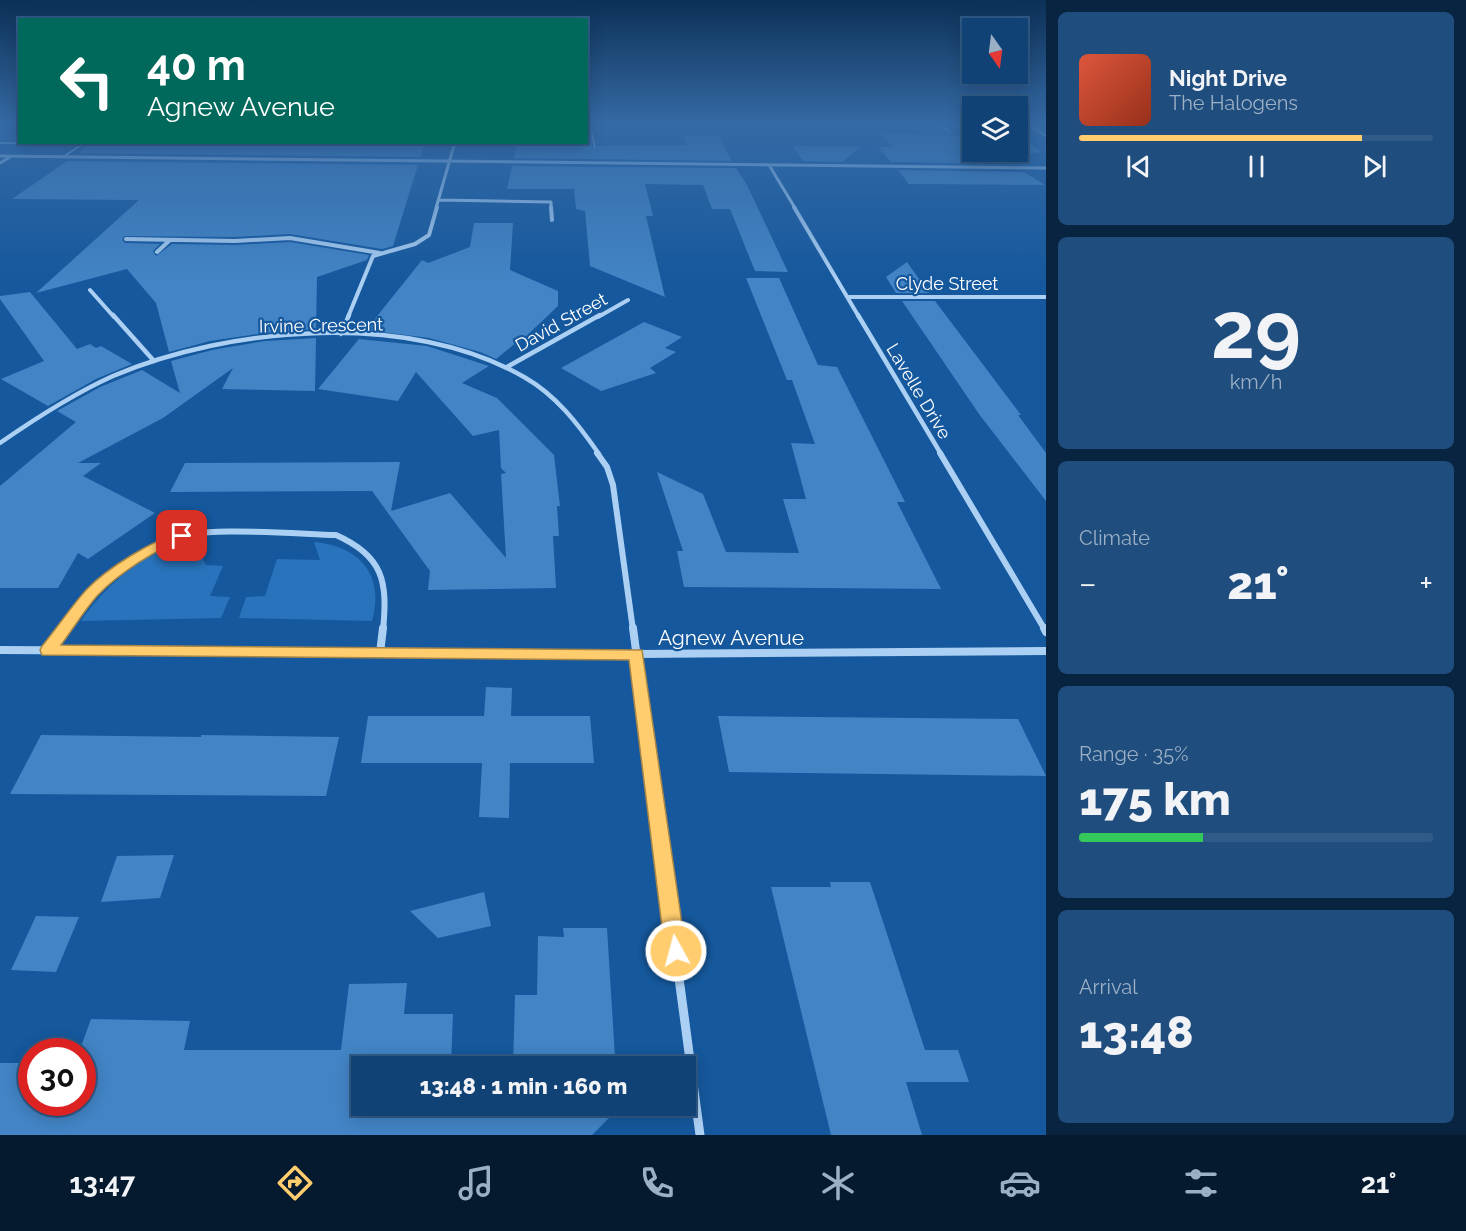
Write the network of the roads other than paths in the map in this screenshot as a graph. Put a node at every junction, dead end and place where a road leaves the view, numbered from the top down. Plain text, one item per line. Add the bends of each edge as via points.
1 (445, 176) edge
2 (776, 176) edge
3 (439, 200) junction
4 (552, 220) dead end
5 (126, 239) dead end
6 (170, 240) junction
7 (157, 252) dead end
8 (380, 253) junction
9 (90, 290) dead end
10 (848, 297) junction
11 (1046, 297) edge
12 (628, 300) dead end
13 (341, 334) junction
14 (154, 361) junction
15 (507, 368) junction
16 (0, 443) edge
17 (1046, 632) edge
18 (0, 650) edge
19 (48, 650) junction
20 (1046, 651) edge
21 (380, 653) junction
22 (636, 654) junction
23 (700, 1135) edge

1 - 3 street
2 - 10 street, Lavelle Drive
3 - 4 street via 551,202
3 - 8 street via 429,235 415,244
5 - 6 street
6 - 7 street
6 - 8 street via 303,239
8 - 13 street via 370,260
9 - 14 street
10 - 11 street, Clyde Street
10 - 17 street, Lavelle Drive
12 - 15 street, David Street
13 - 14 street, Irvine Crescent via 251,339
13 - 15 street, Irvine Crescent via 413,339 474,354
14 - 16 street, Irvine Crescent via 58,404
15 - 22 street, Irvine Crescent via 535,382 568,409 590,436 608,470
18 - 19 street, Agnew Avenue
19 - 21 street, Agnew Avenue
19 - 21 street via 92,592 117,571 167,540 210,533 336,535 353,541 375,562 383,576 387,593
20 - 22 street, Agnew Avenue
21 - 22 street, Agnew Avenue
22 - 23 street, Irvine Crescent

